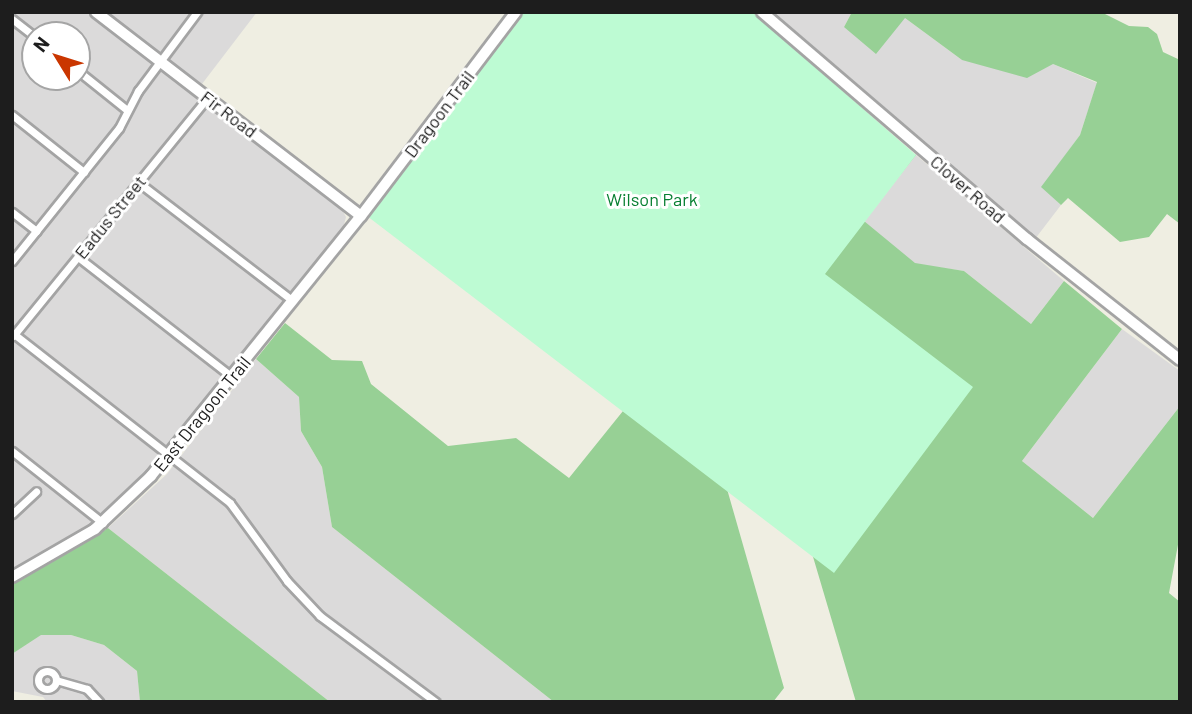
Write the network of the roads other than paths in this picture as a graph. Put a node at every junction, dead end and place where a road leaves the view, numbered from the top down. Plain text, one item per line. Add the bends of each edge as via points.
1 (96, 12) edge
2 (516, 12) edge
3 (762, 12) edge
4 (193, 14) edge
5 (161, 62) junction
6 (91, 82) edge
7 (207, 97) junction
8 (127, 110) junction
9 (12, 115) edge
10 (84, 172) junction
11 (138, 182) junction
12 (12, 212) edge
13 (361, 216) junction
14 (36, 231) junction
15 (78, 257) junction
16 (12, 261) edge
17 (293, 301) junction
18 (13, 336) edge
19 (1180, 360) edge
20 (232, 377) junction
21 (12, 451) edge
22 (169, 455) junction
23 (36, 492) dead end
24 (12, 514) edge
25 (103, 523) junction
26 (12, 577) edge
27 (57, 680) dead end
28 (99, 702) edge
29 (436, 702) edge

1 - 5 street, Fir Road
2 - 13 street, Dragoon Trail
3 - 19 street, Clover Road via 1037,247
4 - 5 street
5 - 7 street, Fir Road
5 - 8 street
6 - 8 street
7 - 11 street, Eadus Street
7 - 13 street, Fir Road
8 - 10 street via 119,128
9 - 10 street
10 - 14 street
11 - 15 street, Eadus Street
11 - 17 street
12 - 14 street
13 - 17 street, East Dragoon Trail
14 - 16 street
15 - 18 street, Eadus Street
15 - 20 street
17 - 20 street, East Dragoon Trail
18 - 22 street
20 - 22 street, East Dragoon Trail
21 - 25 street
22 - 25 street, East Dragoon Trail
22 - 29 street via 230,503 287,581 320,616
23 - 24 street
25 - 26 street, East Dragoon Trail
27 - 28 street via 87,689

